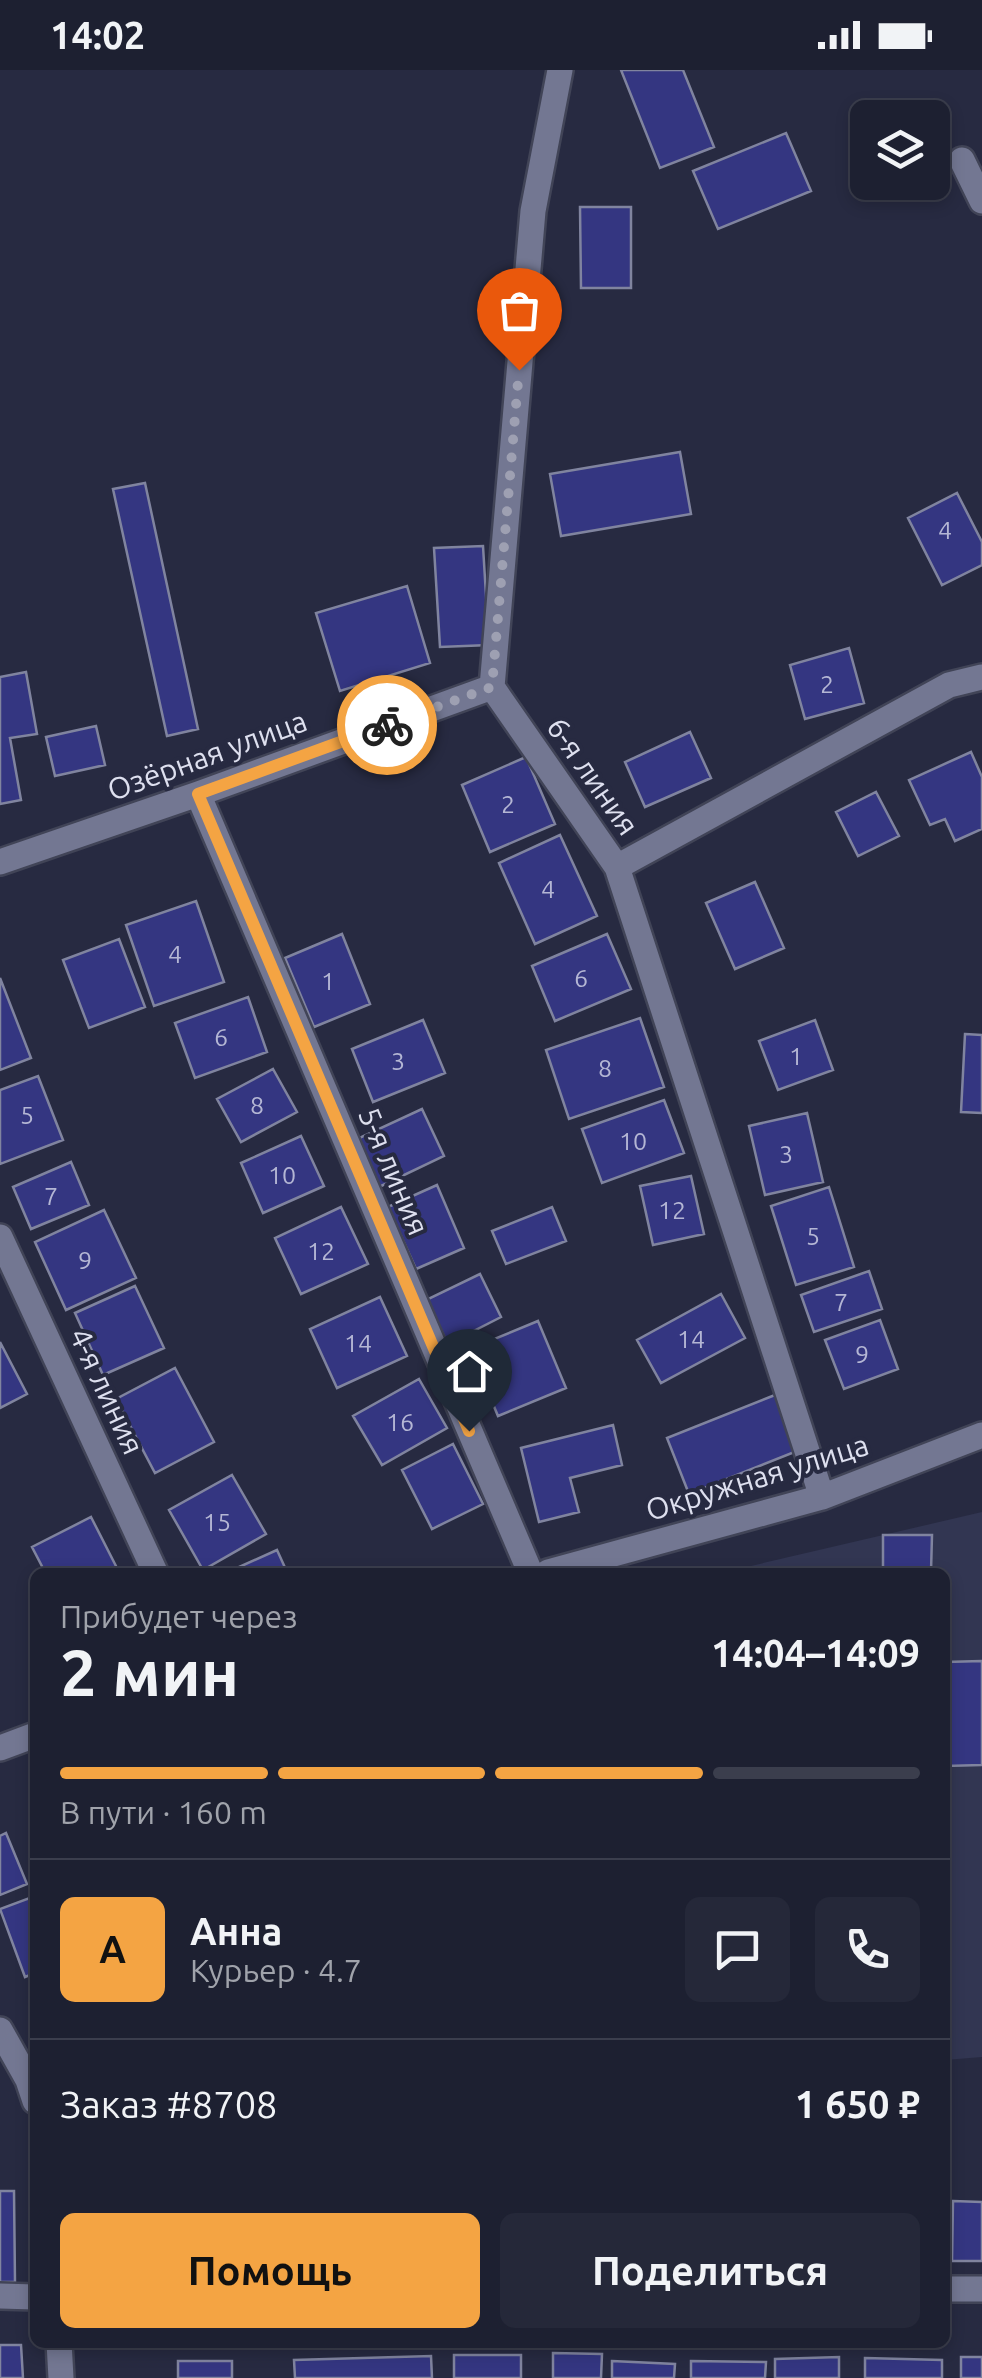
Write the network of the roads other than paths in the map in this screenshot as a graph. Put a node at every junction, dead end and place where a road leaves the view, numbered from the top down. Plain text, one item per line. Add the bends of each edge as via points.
1 (560, 70) edge
2 (962, 160) dead end
3 (982, 200) edge
4 (982, 677) edge
5 (492, 687) junction
6 (198, 794) junction
7 (0, 862) edge
8 (617, 867) junction
9 (0, 1237) edge
10 (982, 1435) edge
11 (822, 1498) junction
12 (154, 1568) edge
13 (528, 1568) edge
14 (563, 1568) edge
15 (30, 1736) edge
16 (0, 1748) edge
17 (0, 2030) edge
18 (30, 2086) edge
19 (982, 2289) edge
20 (950, 2290) edge
21 (0, 2296) edge
22 (30, 2296) edge
23 (59, 2348) edge
24 (61, 2378) edge

1 - 5 street via 533,211
2 - 3 street
4 - 8 street via 949,685
5 - 6 street, Озёрная улица
5 - 8 street, 6-я линия
6 - 7 street, Озёрная улица
6 - 13 street, 5-я линия
8 - 11 street, 6-я линия
9 - 12 street, 4-я линия
10 - 11 street, Окружная улица
11 - 14 street, Окружная улица
15 - 16 street
17 - 18 street
19 - 20 street
21 - 22 street
23 - 24 street

